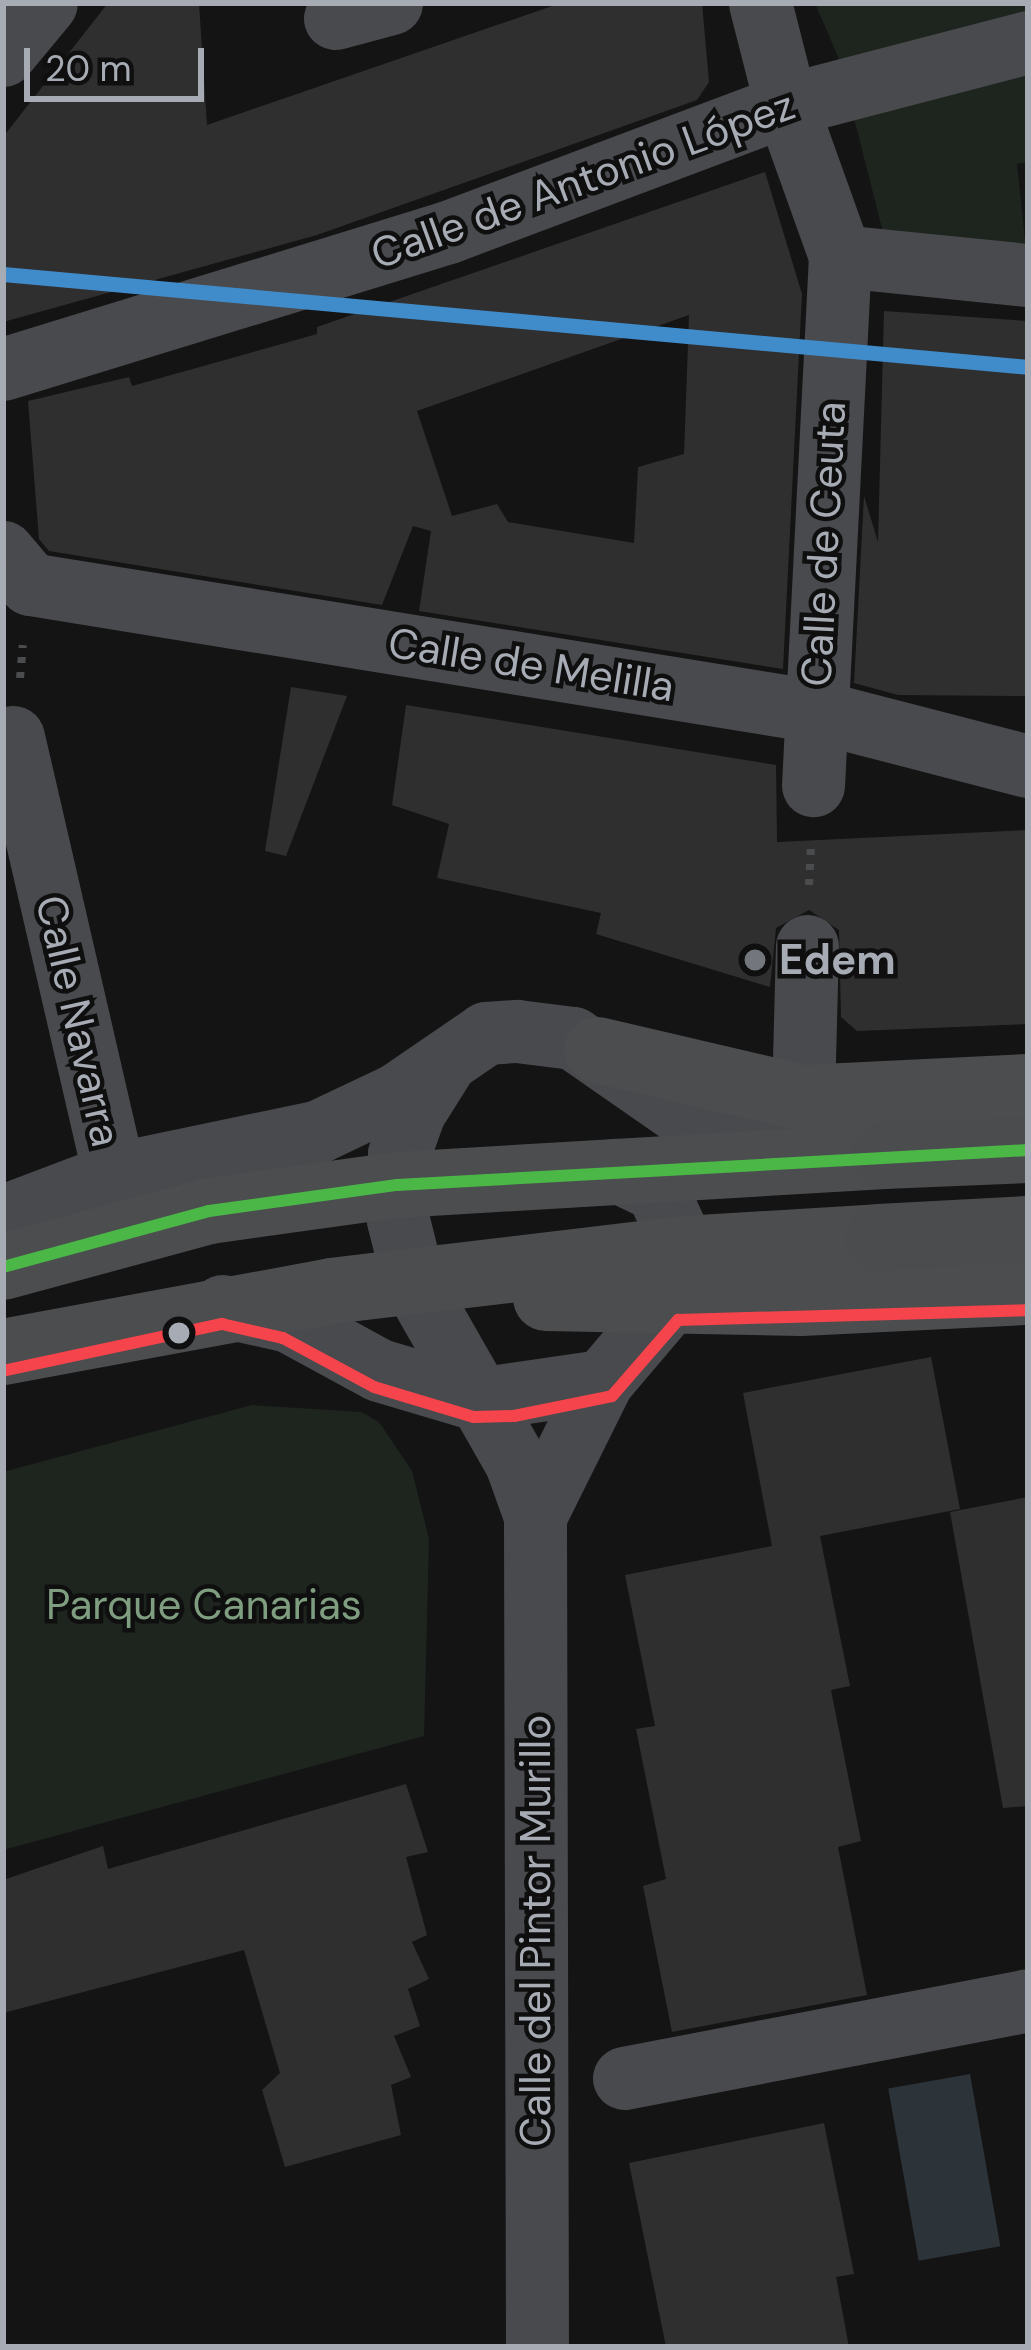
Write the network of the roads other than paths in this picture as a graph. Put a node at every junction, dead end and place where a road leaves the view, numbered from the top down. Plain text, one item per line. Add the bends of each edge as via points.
1 (46, 3) edge
2 (760, 3) edge
3 (1028, 42) edge
4 (3, 55) edge
5 (786, 105) junction
6 (840, 256) junction
7 (1028, 275) edge
8 (3, 369) edge
9 (16, 568) edge
10 (815, 711) junction
11 (13, 737) road end
12 (1028, 766) edge
13 (813, 785) road end
14 (807, 946) road end
15 (597, 1050) joint
16 (446, 1060) junction
17 (1028, 1087) edge
18 (804, 1128) junction
19 (1028, 1150) edge
20 (884, 1156) joint
21 (615, 1170) junction
22 (113, 1174) junction
23 (397, 1185) junction
24 (3, 1216) edge
25 (1028, 1229) edge
26 (879, 1237) joint
27 (3, 1267) edge
28 (685, 1270) junction
29 (414, 1284) junction
30 (1028, 1292) edge
31 (222, 1306) junction
32 (3, 1352) edge
33 (602, 1381) junction
34 (477, 1399) junction
35 (535, 1516) junction
36 (1028, 2000) edge
37 (624, 2078) dead end
38 (536, 2347) edge

1 - 4 street
2 - 5 street, Calle de Ceuta
3 - 5 street, Calle de Antonio López
5 - 6 street, Calle de Ceuta
5 - 8 street, Calle de Antonio López via 448,232
6 - 7 street
6 - 10 street, Calle de Ceuta
9 - 10 street, Calle de Melilla
10 - 12 street, Calle de Melilla
10 - 13 street, Calle de Ceuta
11 - 22 street, Calle Navarra
14 - 18 street
15 - 16 street via 548,1030 517,1031 486,1034
15 - 18 main road
16 - 22 street via 319,1131
16 - 23 street via 413,1112
17 - 18 main road
18 - 20 main road
18 - 21 main road
19 - 20 highway
21 - 23 main road
21 - 28 street via 657,1190
22 - 24 street
23 - 27 main road via 208,1211
23 - 29 street
25 - 26 highway
26 - 28 main road via 805,1242
28 - 29 main road
28 - 30 main road
28 - 33 street
29 - 31 main road
29 - 34 street
31 - 32 main road
31 - 34 street via 289,1321 379,1370
33 - 34 street
33 - 35 street
34 - 35 street via 516,1462
35 - 38 street, Calle del Pintor Murillo
36 - 37 street

